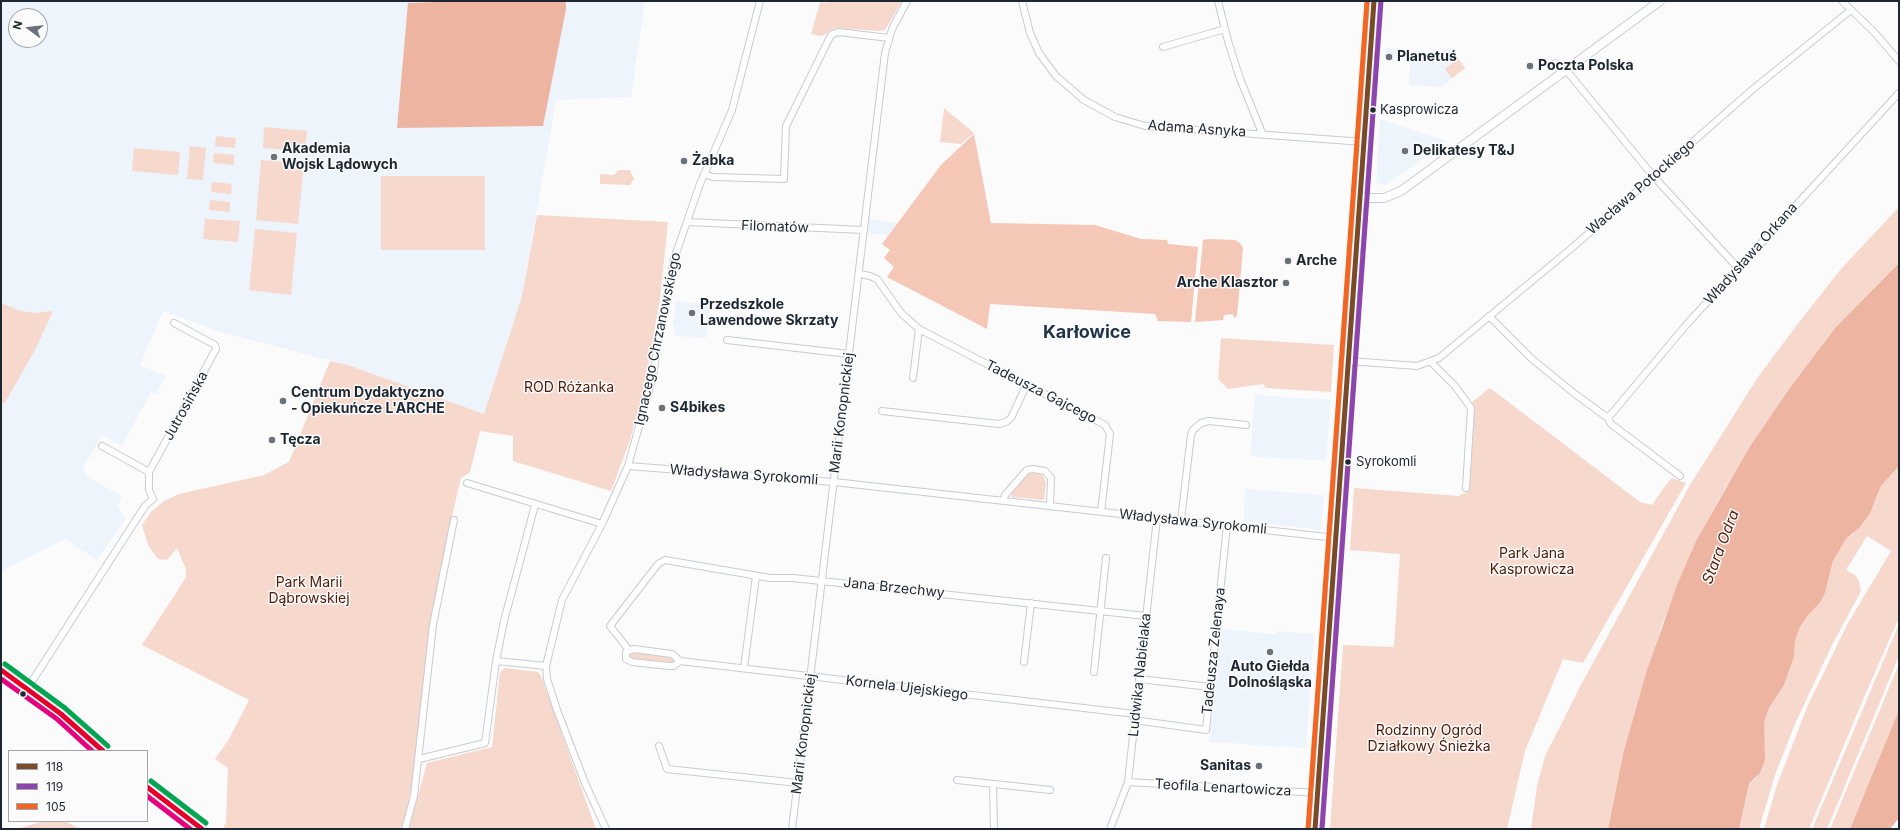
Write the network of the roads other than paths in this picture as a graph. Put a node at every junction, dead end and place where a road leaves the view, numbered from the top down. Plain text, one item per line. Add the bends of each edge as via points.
1 (760, 1) edge
2 (907, 1) edge
3 (1022, 1) edge
4 (1218, 1) edge
5 (1374, 1) edge
6 (1660, 1) edge
7 (1842, 1) edge
8 (1851, 10) junction
9 (1225, 29) junction
10 (889, 38) junction
11 (1164, 47) dead end
12 (1899, 61) edge
13 (1555, 63) dead end
14 (1564, 72) junction
15 (1899, 93) edge
16 (1262, 133) junction
17 (1364, 142) junction
18 (704, 174) junction
19 (1654, 177) junction
20 (1360, 198) junction
21 (687, 222) junction
22 (864, 230) junction
23 (1738, 268) junction
24 (859, 274) junction
25 (1489, 316) junction
26 (174, 323) dead end
27 (919, 329) junction
28 (728, 340) dead end
29 (849, 354) junction
30 (1349, 361) junction
31 (1431, 362) junction
32 (913, 378) dead end
33 (1027, 384) junction
34 (882, 411) dead end
35 (1608, 418) junction
36 (1246, 425) dead end
37 (102, 446) dead end
38 (628, 466) junction
39 (149, 472) junction
40 (1680, 476) dead end
41 (834, 482) junction
42 (468, 483) dead end
43 (1466, 488) dead end
44 (1003, 501) junction
45 (536, 505) junction
46 (1050, 506) junction
47 (1101, 512) junction
48 (1157, 518) junction
49 (454, 520) dead end
50 (1181, 520) junction
51 (602, 524) junction
52 (1227, 525) junction
53 (1336, 538) junction
54 (1106, 558) dead end
55 (756, 576) junction
56 (822, 581) junction
57 (1031, 603) junction
58 (1100, 611) junction
59 (1146, 616) junction
60 (629, 650) junction
61 (496, 661) junction
62 (680, 661) junction
63 (1024, 662) dead end
64 (546, 666) junction
65 (744, 668) junction
66 (1, 670) edge
67 (1094, 672) dead end
68 (811, 676) junction
69 (1139, 679) junction
70 (1210, 687) junction
71 (27, 689) junction
72 (1134, 717) junction
73 (659, 746) dead end
74 (102, 750) edge
75 (419, 759) junction
76 (957, 780) dead end
77 (1128, 782) junction
78 (798, 783) junction
79 (993, 784) junction
80 (148, 788) edge
81 (1050, 790) dead end
82 (1318, 793) junction
83 (202, 829) edge
84 (405, 829) edge
85 (606, 829) edge
86 (792, 829) edge
87 (994, 829) edge
88 (1110, 829) edge
89 (1315, 829) edge

1 - 18 street, Ignacego Chrzanowskiego via 732,110
2 - 10 street, Marii Konopnickiej
3 - 16 street, Adama Asnyka via 1030,33 1039,53 1061,81 1096,108 1145,126
4 - 9 street
5 - 17 street
6 - 14 street
7 - 8 street
8 - 12 street
8 - 19 street, Wacława Potockiego via 1753,89
9 - 11 street
9 - 16 street via 1239,76
10 - 18 street via 838,32 831,35 786,126 784,179 713,177
10 - 22 street, Marii Konopnickiej via 885,53
13 - 14 street
14 - 19 street
14 - 20 street via 1401,190 1384,198
15 - 23 street, Władysława Orkana
16 - 17 street, Adama Asnyka
17 - 20 street
18 - 21 street, Ignacego Chrzanowskiego
19 - 23 street
19 - 25 street, Wacława Potockiego
20 - 30 street
21 - 22 street, Filomatów
21 - 38 street, Ignacego Chrzanowskiego via 674,259 653,376
22 - 24 street, Marii Konopnickiej
23 - 35 street, Władysława Orkana
24 - 27 street, Tadeusza Gajcego via 877,280 901,313
24 - 29 street, Marii Konopnickiej
25 - 31 street, Wacława Potockiego
25 - 35 street via 1532,359
26 - 39 street, Jutrosińska via 215,345 216,349
27 - 32 street
27 - 33 street, Tadeusza Gajcego
28 - 29 street
29 - 41 street, Marii Konopnickiej
30 - 31 street, Wacława Potockiego via 1417,366
30 - 53 street
31 - 43 street via 1455,386 1471,408
33 - 34 street via 1011,418 999,424
33 - 47 street, Tadeusza Gajcego via 1105,425 1110,434
35 - 40 street via 1611,424
36 - 50 street via 1208,421 1193,430
37 - 39 street
38 - 41 street, Władysława Syrokomli
38 - 51 street, Ignacego Chrzanowskiego
39 - 71 street via 149,490 153,499 142,511
41 - 44 street, Władysława Syrokomli
41 - 56 street, Marii Konopnickiej
42 - 45 street
44 - 46 street, Władysława Syrokomli
44 - 46 street via 1005,495 1027,470 1033,469 1045,471 1051,478
45 - 51 street
45 - 61 street via 504,621
46 - 47 street, Władysława Syrokomli
47 - 48 street, Władysława Syrokomli
48 - 50 street, Władysława Syrokomli
48 - 59 street, Ludwika Nabielaka
49 - 75 street via 433,625
50 - 52 street, Władysława Syrokomli
51 - 64 street, Ignacego Chrzanowskiego via 562,600
52 - 53 street, Władysława Syrokomli
52 - 70 street, Tadeusza Zelenaya
53 - 82 street
54 - 58 street
55 - 56 street, Jana Brzechwy
55 - 60 street, Jana Brzechwy via 669,560 661,561 610,626
55 - 65 street
56 - 57 street, Jana Brzechwy
56 - 68 street, Marii Konopnickiej
57 - 58 street, Jana Brzechwy
57 - 63 street
58 - 59 street, Jana Brzechwy
58 - 67 street
59 - 69 street, Ludwika Nabielaka
60 - 62 street, Kornela Ujejskiego via 672,654
60 - 62 street, Kornela Ujejskiego via 626,652 626,659 632,662 674,666
61 - 64 street
61 - 75 street via 485,743
62 - 65 street, Kornela Ujejskiego
64 - 85 street, Ignacego Chrzanowskiego via 547,679 557,710
65 - 68 street, Kornela Ujejskiego
66 - 71 street
68 - 72 street, Kornela Ujejskiego
68 - 78 street, Marii Konopnickiej
69 - 70 street
69 - 72 street, Ludwika Nabielaka
70 - 72 street, Tadeusza Zelenaya via 1206,730
71 - 74 street via 61,714
72 - 77 street, Ludwika Nabielaka
73 - 78 street via 667,769
75 - 84 street via 414,796
76 - 79 street
77 - 82 street, Teofila Lenartowicza
77 - 88 street, Ludwika Nabielaka
78 - 86 street, Marii Konopnickiej
79 - 81 street
79 - 87 street
80 - 83 street
82 - 89 street

